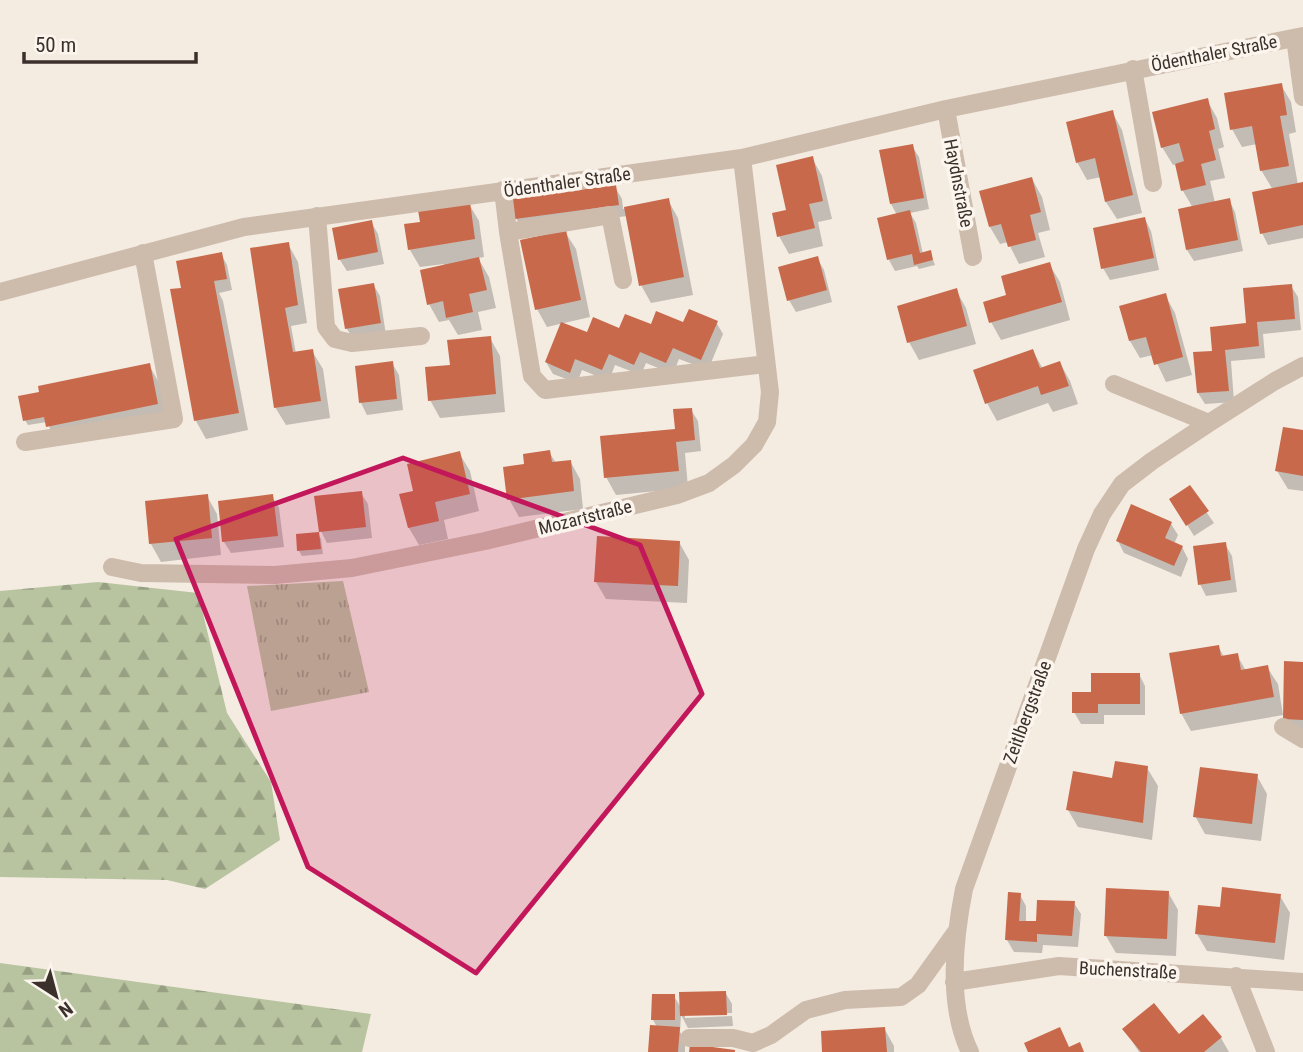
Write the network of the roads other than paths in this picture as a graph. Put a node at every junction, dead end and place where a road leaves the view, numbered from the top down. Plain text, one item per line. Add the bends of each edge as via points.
1 (1299, 37) edge
2 (1133, 69) junction
3 (1303, 97) edge
4 (946, 109) junction
5 (742, 158) junction
6 (1153, 183) dead end
7 (503, 190) junction
8 (317, 216) junction
9 (508, 232) junction
10 (144, 253) junction
11 (973, 257) dead end
12 (623, 280) dead end
13 (0, 292) edge
14 (421, 336) dead end
15 (766, 364) junction
16 (1303, 366) edge
17 (1114, 384) dead end
18 (1209, 423) junction
19 (25, 442) dead end
20 (112, 567) dead end
21 (1283, 727) dead end
22 (1303, 739) edge
23 (956, 932) junction
24 (1236, 976) junction
25 (954, 982) junction
26 (1303, 982) edge
27 (688, 1038) dead end
28 (970, 1052) edge
29 (1266, 1052) edge

1 - 2 street, Ödenthaler Straße
1 - 3 street, Ödenthaler Straße
2 - 4 street, Ödenthaler Straße
2 - 6 street, Ödenthaler Straße
4 - 5 street, Ödenthaler Straße
4 - 11 street, Haydnstraße
5 - 7 street, Ödenthaler Straße
5 - 15 street, Mozartstraße
7 - 8 street, Ödenthaler Straße
7 - 9 street
8 - 10 street, Ödenthaler Straße via 244,228
8 - 14 street via 326,327 335,339 352,343
9 - 12 street via 610,215
9 - 15 street via 532,376 545,390
10 - 13 street, Ödenthaler Straße
10 - 19 street via 174,419
15 - 20 street, Mozartstraße via 767,422 754,445 709,483 677,495 352,568 275,575 141,573
16 - 18 street, Zeitlbergstraße
17 - 18 street
18 - 23 street, Zeitlbergstraße via 1122,484 1102,513 964,889
21 - 22 street
23 - 25 street, Zeitlbergstraße
23 - 27 street via 918,985 901,997 845,1000 806,1010 753,1043
24 - 25 street, Buchenstraße via 1059,966
24 - 26 street, Buchenstraße
24 - 29 street
25 - 28 street, Zeitlbergstraße

